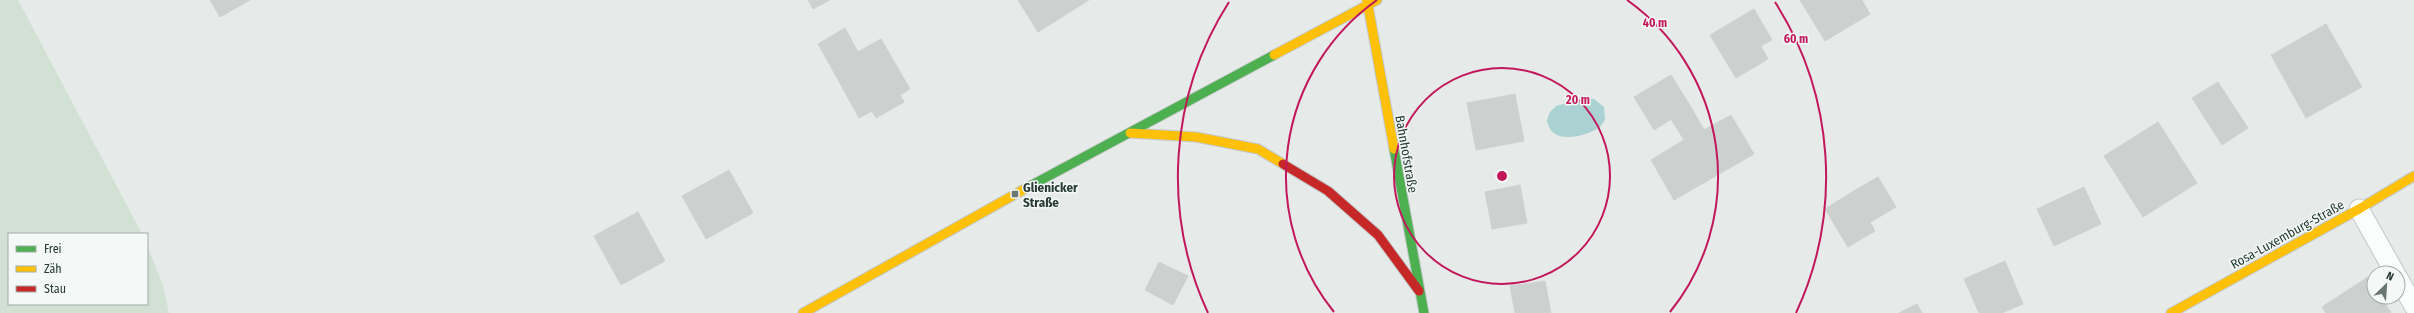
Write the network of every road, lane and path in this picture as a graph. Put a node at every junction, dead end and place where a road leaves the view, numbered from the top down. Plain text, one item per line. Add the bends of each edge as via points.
1 (1377, 0) edge
2 (1367, 3) edge
3 (1130, 133) junction
4 (2414, 176) edge
5 (2359, 209) junction
6 (2390, 265) edge
7 (1419, 291) junction
8 (2406, 292) edge
9 (2414, 306) edge
10 (803, 313) edge
11 (1424, 313) edge
12 (2170, 313) edge

1 - 2 street
2 - 3 street
2 - 7 street, Bahnhofstraße
3 - 7 street via 1196,137 1258,149 1328,191 1378,235
3 - 10 street via 1015,194
4 - 5 street, Rosa-Luxemburg-Straße
5 - 6 lane
5 - 12 street, Rosa-Luxemburg-Straße
7 - 11 street, Bahnhofstraße
8 - 9 lane

